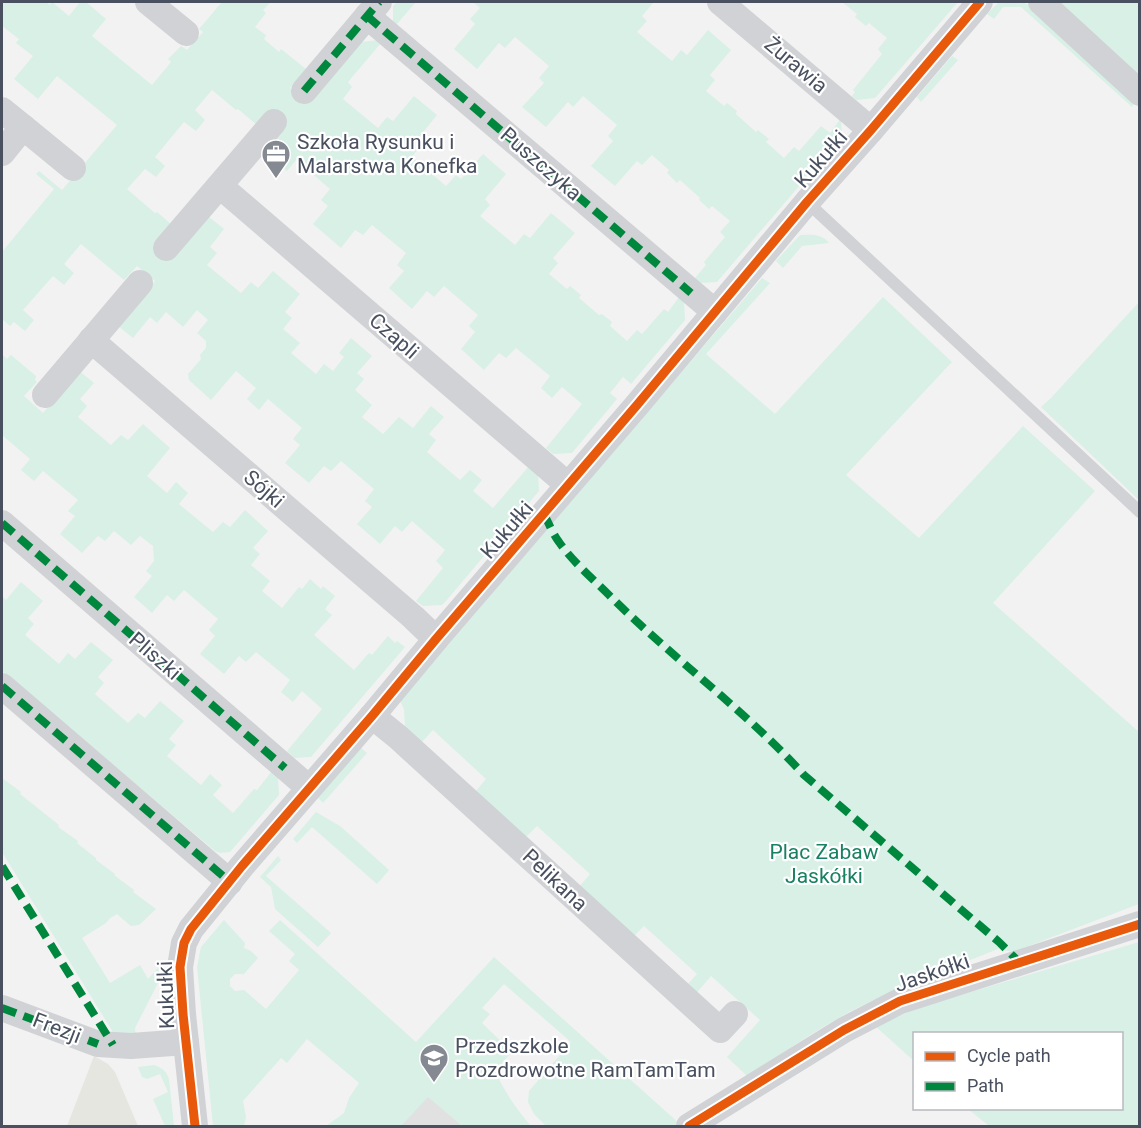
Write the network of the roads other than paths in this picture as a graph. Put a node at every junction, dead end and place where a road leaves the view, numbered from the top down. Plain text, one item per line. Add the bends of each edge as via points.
1 (148, 2) edge
2 (720, 2) edge
3 (980, 2) edge
4 (1041, 2) edge
5 (373, 9) edge
6 (186, 33) dead end
7 (304, 91) dead end
8 (1140, 93) edge
9 (2, 110) edge
10 (274, 122) dead end
11 (23, 127) junction
12 (871, 130) junction
13 (2, 153) edge
14 (73, 168) dead end
15 (220, 186) junction
16 (807, 202) junction
17 (166, 248) dead end
18 (140, 283) dead end
19 (715, 312) junction
20 (92, 340) junction
21 (45, 396) dead end
22 (568, 485) junction
23 (1140, 512) edge
24 (2, 523) edge
25 (436, 639) junction
26 (2, 686) edge
27 (372, 716) junction
28 (309, 788) junction
29 (230, 882) junction
30 (1140, 924) edge
31 (2, 1008) edge
32 (735, 1014) dead end
33 (186, 1041) junction
34 (195, 1126) edge
35 (689, 1126) edge

1 - 6 street
2 - 12 street, Żurawia
3 - 12 street, Kukułki
4 - 8 street
5 - 7 street, Puszczyka
5 - 19 street, Puszczyka
9 - 11 street
10 - 15 street
11 - 13 street
11 - 14 street
12 - 16 street, Kukułki
15 - 17 street
15 - 22 street, Czapli
16 - 19 street, Kukułki
16 - 23 lane
18 - 20 street
19 - 22 street, Kukułki
20 - 21 street
20 - 25 street, Sójki
22 - 25 street, Kukułki
24 - 28 street, Pliszki
25 - 27 street, Kukułki
26 - 29 street
27 - 28 street, Kukułki
27 - 32 street, Pelikana via 720,1030
28 - 29 street, Kukułki
29 - 33 street, Kukułki via 184,943 180,967
30 - 35 street, Jaskółki via 900,1001 844,1030
31 - 33 street, Frezji via 98,1044 144,1046
33 - 34 street, Kukułki

